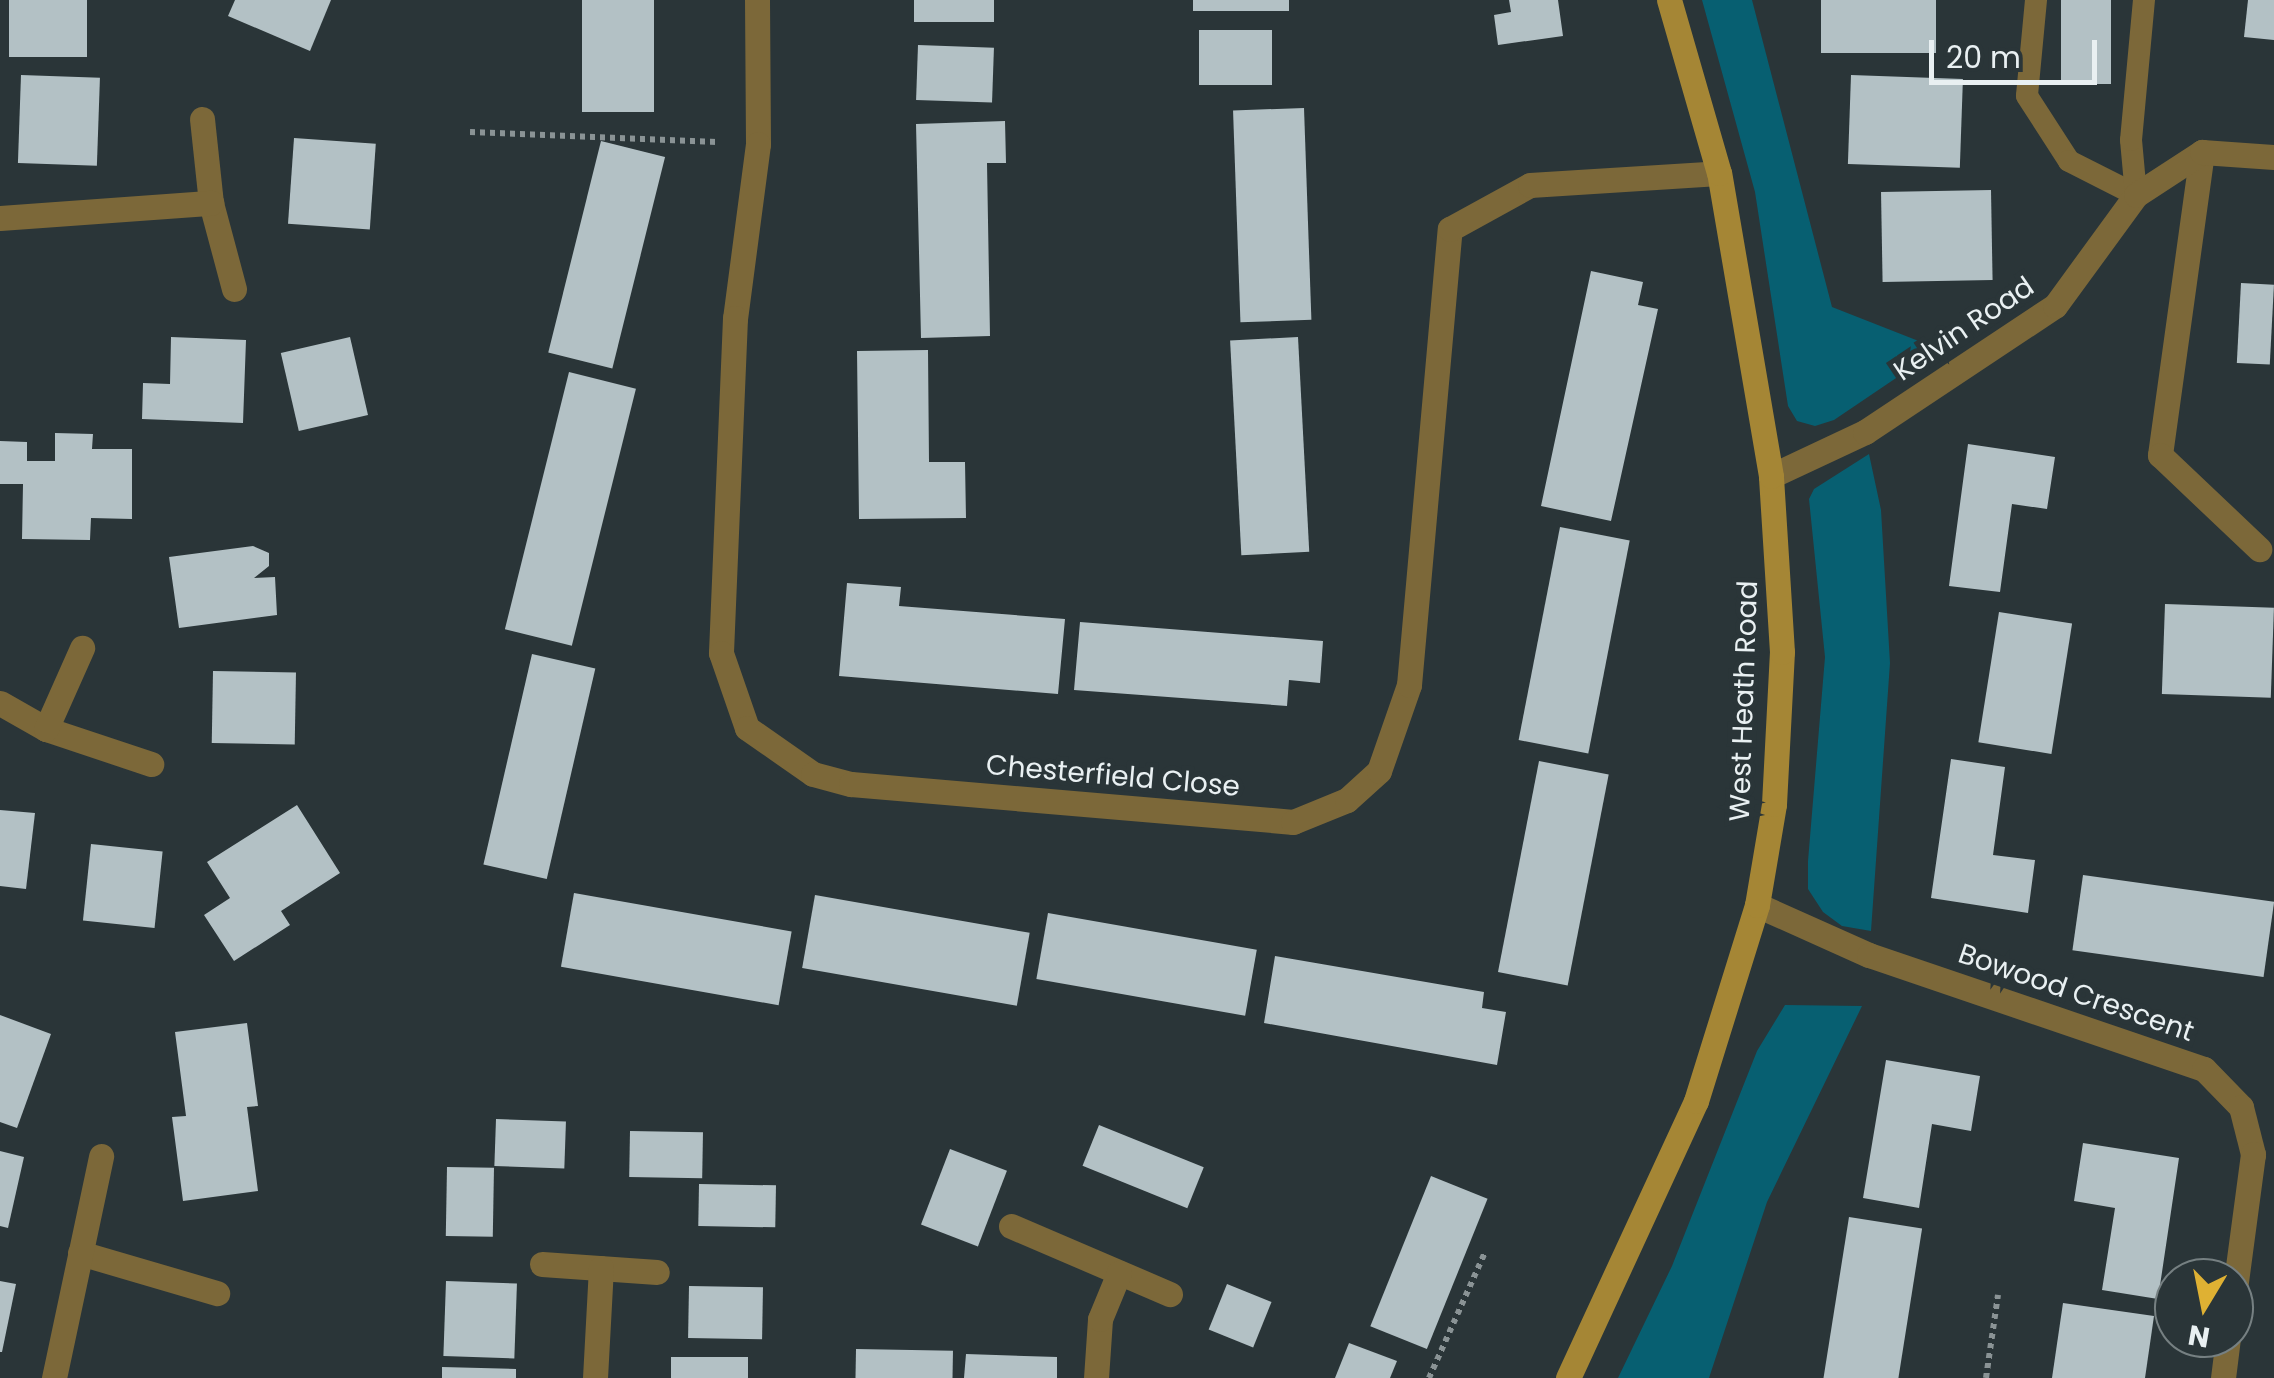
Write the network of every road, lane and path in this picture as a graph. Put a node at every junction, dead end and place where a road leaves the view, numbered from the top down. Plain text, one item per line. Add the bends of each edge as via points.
1 (758, 0) edge
2 (1669, 0) edge
3 (2036, 0) edge
4 (2144, 0) edge
5 (202, 120) dead end
6 (470, 132) dead end
7 (758, 144) junction
8 (2202, 152) junction
9 (2274, 157) edge
10 (1719, 172) junction
11 (2136, 195) junction
12 (211, 203) junction
13 (0, 218) edge
14 (234, 290) dead end
15 (1771, 476) junction
16 (2259, 549) dead end
17 (82, 648) dead end
18 (0, 703) edge
19 (46, 730) junction
20 (151, 764) dead end
21 (1757, 904) junction
22 (100, 1156) dead end
23 (1011, 1226) dead end
24 (1485, 1252) dead end
25 (80, 1253) junction
26 (2239, 1258) edge
27 (542, 1264) dead end
28 (601, 1268) junction
29 (657, 1272) dead end
30 (1119, 1273) junction
31 (217, 1293) dead end
32 (1170, 1294) dead end
33 (1998, 1294) dead end
34 (54, 1378) edge
35 (595, 1378) edge
36 (1096, 1378) edge
37 (1429, 1378) edge
38 (1568, 1378) edge
39 (1986, 1378) edge

1 - 7 street, Chesterfield Close
2 - 10 street, West Heath Road
3 - 11 lane via 2026,96 2069,160
4 - 11 lane via 2131,140
5 - 12 street
6 - 7 path
7 - 10 street, Chesterfield Close via 735,318 721,653 747,728 812,774 851,784 1293,822 1347,800 1379,771 1409,686 1450,229 1530,184
8 - 9 street
8 - 11 street, Kelvin Road
8 - 16 street via 2160,455
10 - 15 street, West Heath Road
11 - 15 street, Kelvin Road via 2055,306 1865,432
12 - 13 street
12 - 14 street
15 - 21 street, West Heath Road via 1782,652 1774,804
17 - 19 street
18 - 19 street
19 - 20 street
21 - 26 street, Bowood Crescent via 1870,954 2204,1070 2241,1107 2253,1154
21 - 38 street, West Heath Road via 1696,1100
22 - 25 street
23 - 30 street
24 - 37 path
25 - 31 street
25 - 34 street
27 - 28 street
28 - 29 street
28 - 35 street
30 - 32 street
30 - 36 street via 1100,1320
33 - 39 path

